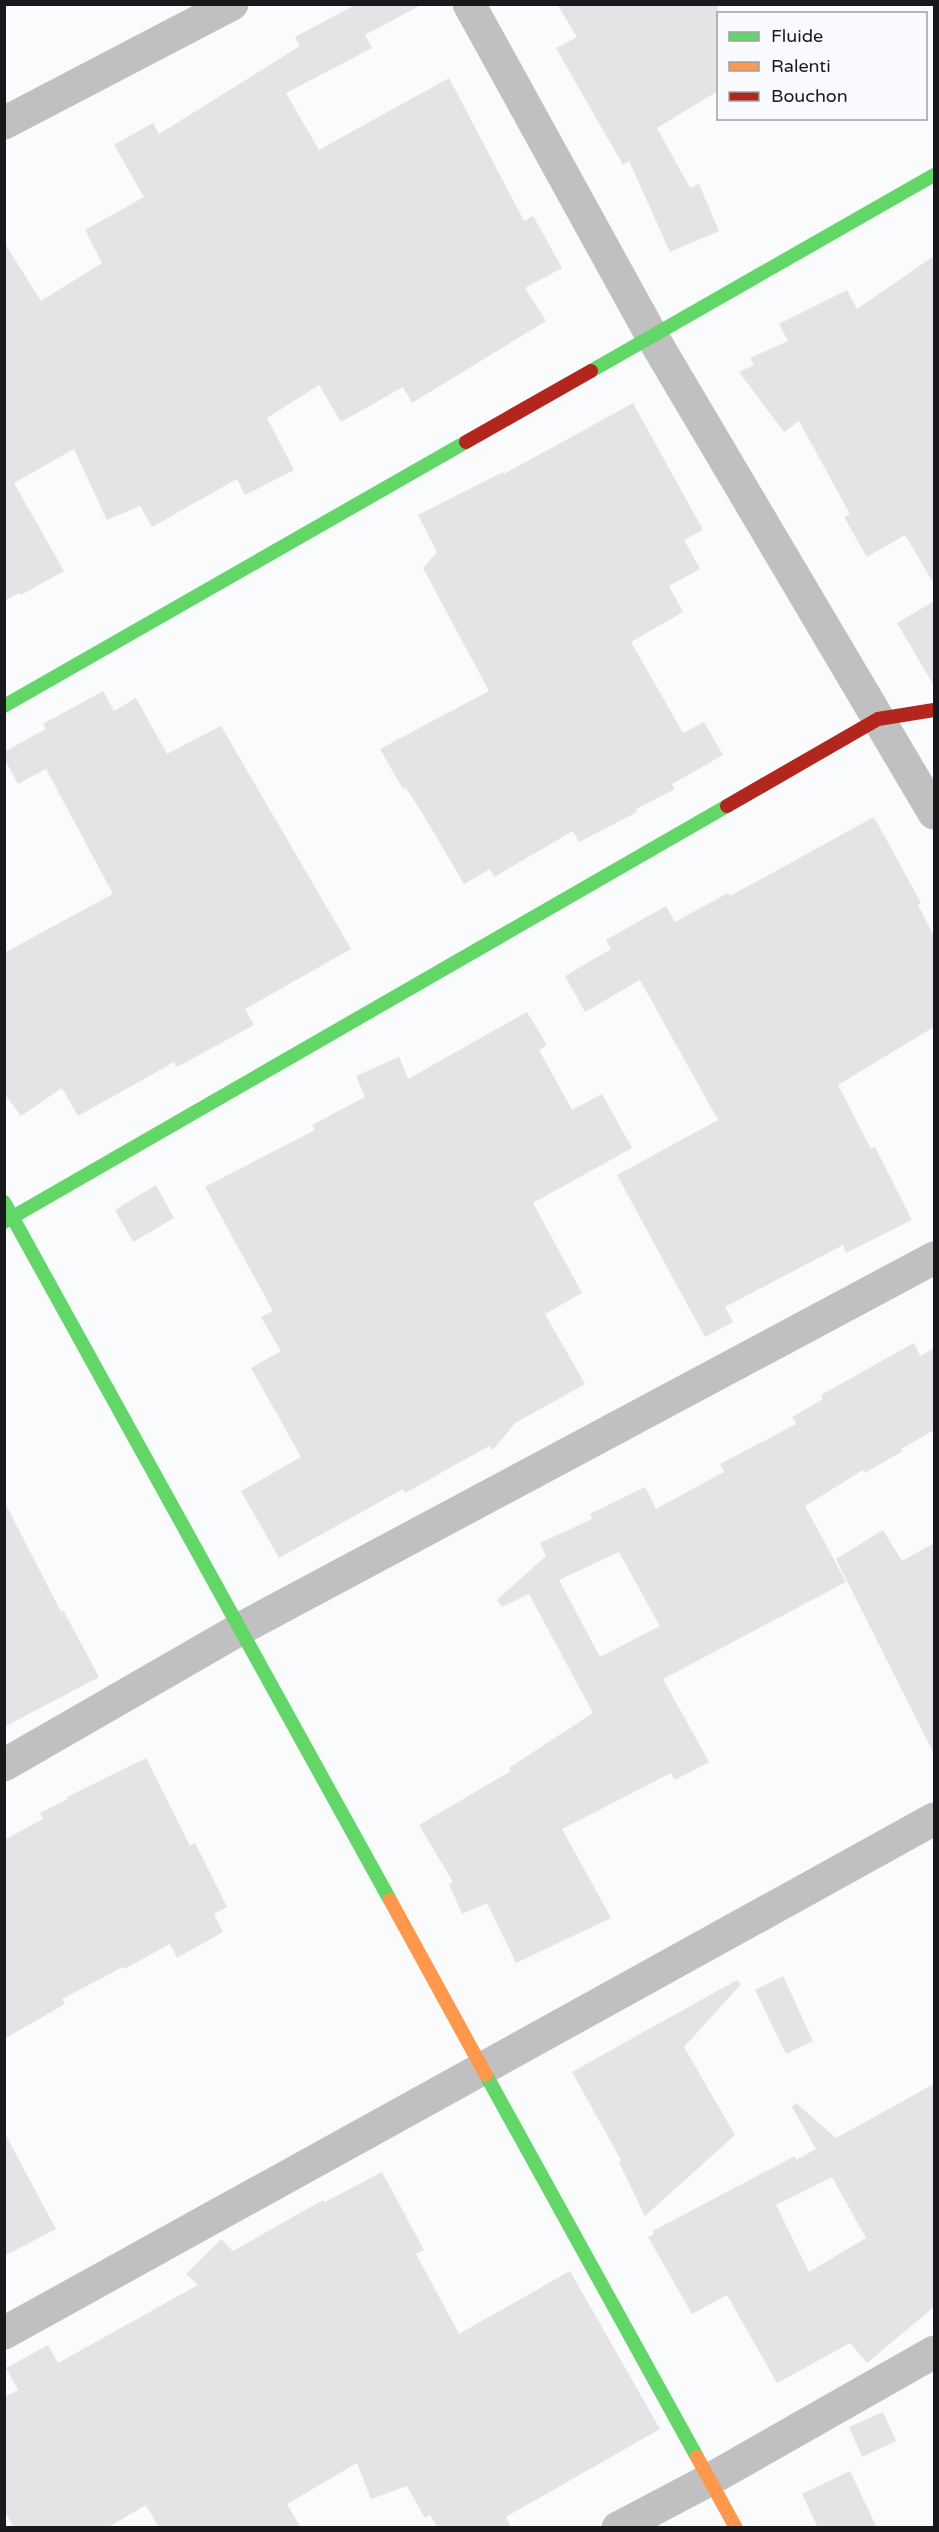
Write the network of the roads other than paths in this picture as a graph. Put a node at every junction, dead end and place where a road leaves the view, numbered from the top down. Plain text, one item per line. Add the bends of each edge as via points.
1 (232, 4) edge
2 (469, 4) edge
3 (4, 123) edge
4 (934, 175) edge
5 (654, 338) junction
6 (4, 706) edge
7 (934, 710) edge
8 (878, 719) junction
9 (934, 813) edge
10 (4, 1202) edge
11 (9, 1220) edge
12 (934, 1258) edge
13 (240, 1629) junction
14 (4, 1766) edge
15 (934, 1819) edge
16 (482, 2067) junction
17 (4, 2332) edge
18 (934, 2352) edge
19 (709, 2480) junction
20 (618, 2528) edge
21 (736, 2528) edge

1 - 3 street
2 - 5 street
4 - 5 street
5 - 6 street
5 - 8 street
7 - 8 street
8 - 9 street
8 - 11 street
10 - 11 street
11 - 13 street
12 - 13 street
13 - 14 street
13 - 16 street
15 - 16 street
16 - 17 street
16 - 19 street
18 - 19 street
19 - 20 street
19 - 21 street

